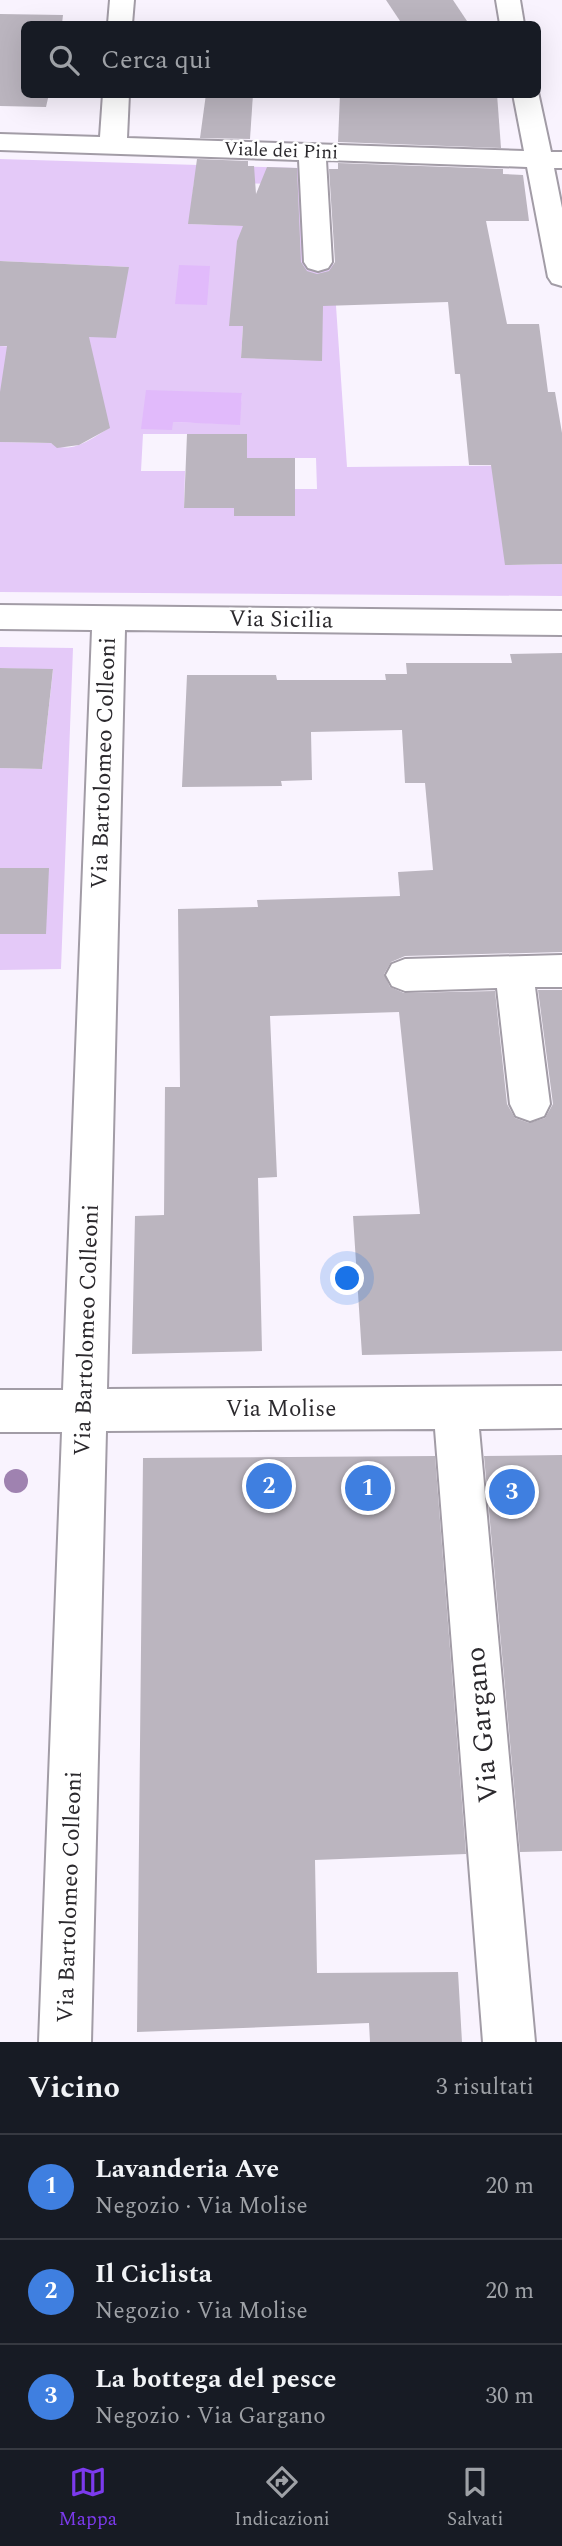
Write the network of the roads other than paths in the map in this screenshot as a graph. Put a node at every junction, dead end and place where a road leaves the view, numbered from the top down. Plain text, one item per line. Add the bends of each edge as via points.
1 (122, 0) edge
2 (508, 0) edge
3 (120, 21) edge
4 (512, 21) edge
5 (116, 98) edge
6 (528, 98) edge
7 (0, 142) edge
8 (113, 146) junction
9 (312, 152) junction
10 (551, 160) edge
11 (318, 262) dead end
12 (562, 277) edge
13 (0, 617) edge
14 (108, 618) junction
15 (562, 623) edge
16 (562, 971) edge
17 (514, 972) junction
18 (405, 975) dead end
19 (530, 1104) dead end
20 (562, 1407) edge
21 (455, 1408) junction
22 (84, 1410) junction
23 (0, 1411) edge
24 (65, 2042) edge
25 (509, 2042) edge

1 - 3 street
2 - 4 street
5 - 8 street
6 - 10 street
7 - 8 street, Viale dei Pini
8 - 9 street, Viale dei Pini
9 - 10 street, Viale dei Pini
9 - 11 street
10 - 12 street
13 - 14 street, Via Sicilia
14 - 15 street, Via Sicilia
14 - 22 street, Via Bartolomeo Colleoni
16 - 17 street
17 - 18 street
17 - 19 street
20 - 21 street, Via Molise
21 - 22 street, Via Molise
21 - 25 street, Via Gargano
22 - 23 street, Via Molise
22 - 24 street, Via Bartolomeo Colleoni

